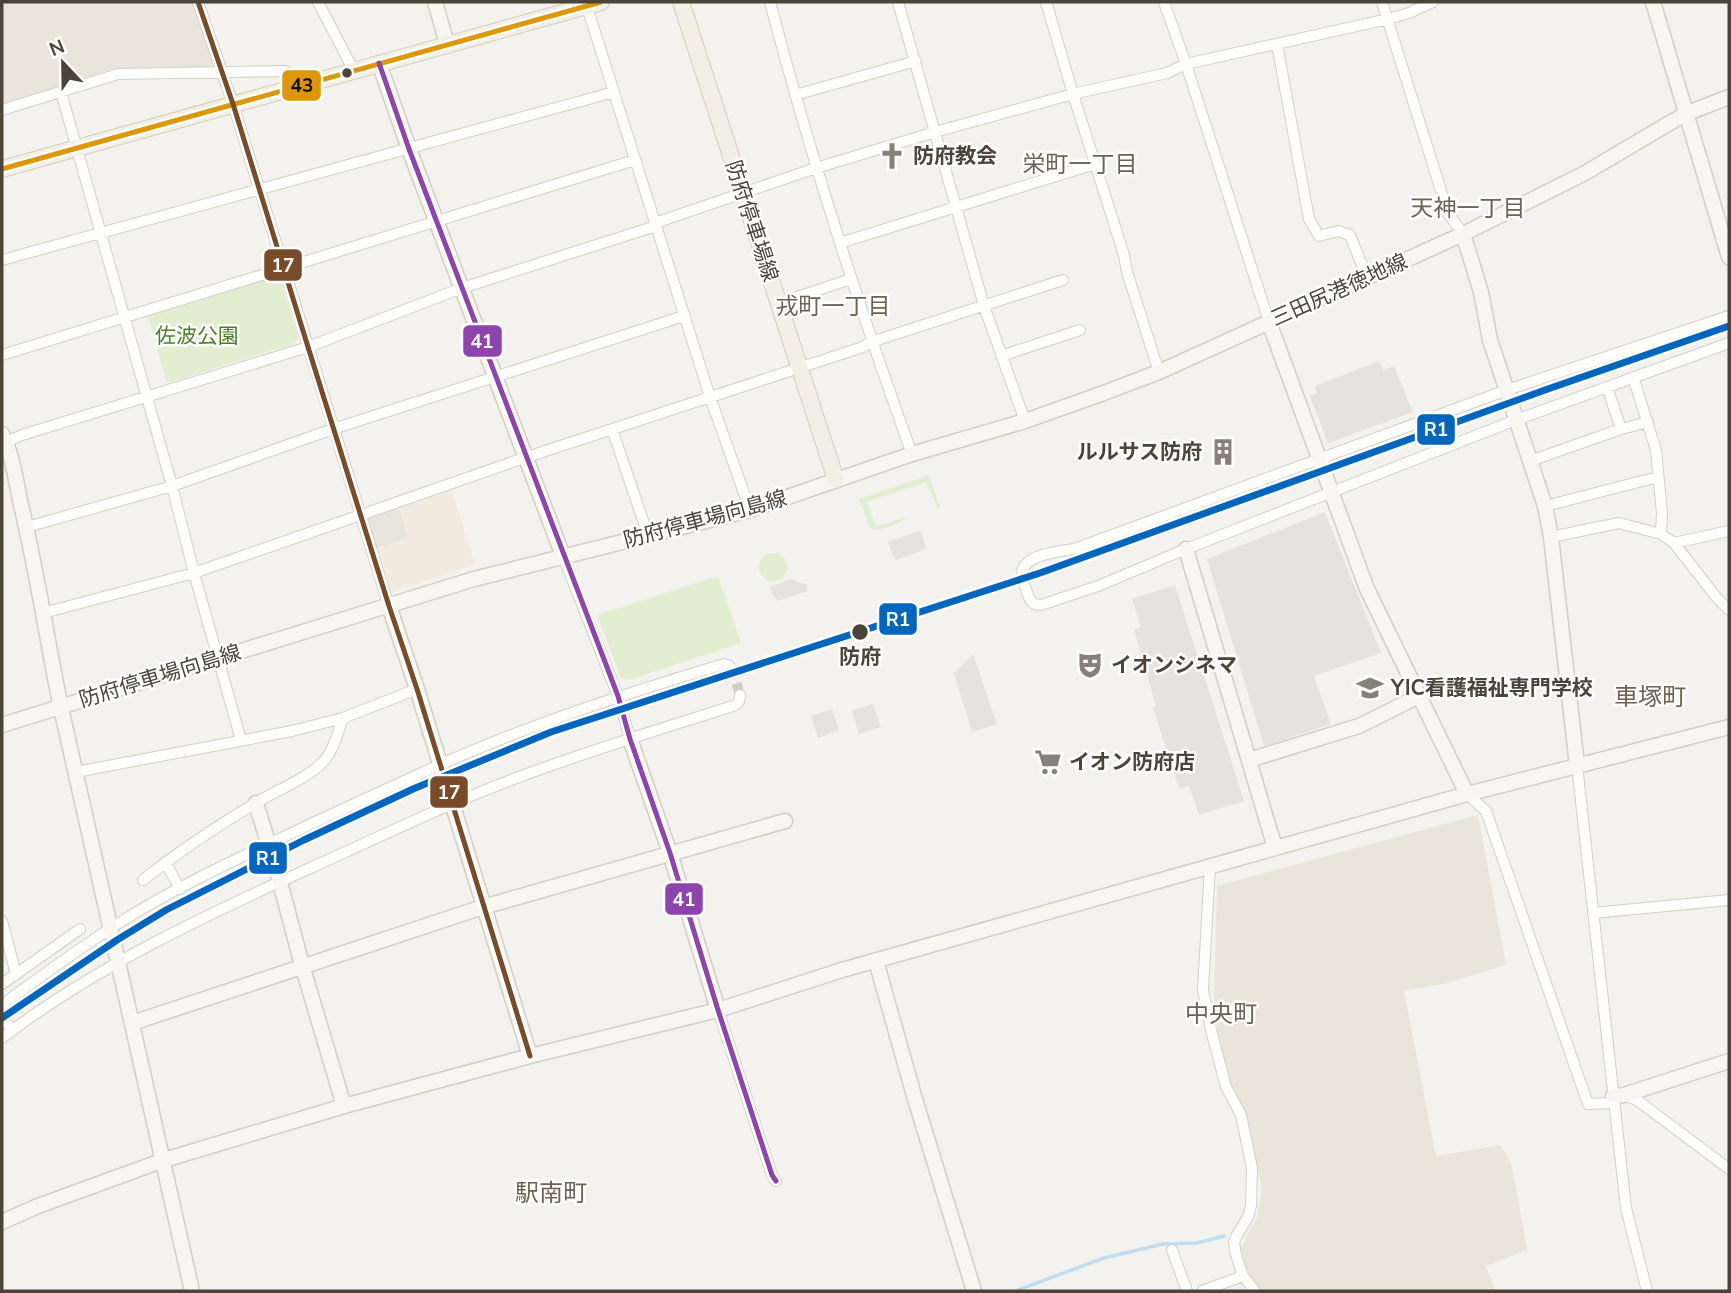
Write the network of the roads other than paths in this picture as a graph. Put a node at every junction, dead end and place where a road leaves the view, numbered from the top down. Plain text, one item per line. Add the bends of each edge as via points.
1 (198, 2) edge
2 (318, 2) edge
3 (435, 2) edge
4 (681, 2) edge
5 (770, 2) edge
6 (898, 2) edge
7 (1046, 2) edge
8 (1164, 2) edge
9 (1382, 2) edge
10 (1433, 2) edge
11 (1653, 2) edge
12 (591, 5) edge
13 (1388, 19) junction
14 (447, 44) junction
15 (1277, 44) junction
16 (916, 61) junction
17 (379, 63) junction
18 (1186, 64) junction
19 (354, 71) junction
20 (223, 73) junction
21 (306, 85) junction
22 (61, 92) junction
23 (614, 92) junction
24 (1073, 94) junction
25 (794, 96) junction
26 (1729, 97) edge
27 (233, 104) junction
28 (2, 110) edge
29 (1685, 114) junction
30 (935, 132) junction
31 (77, 148) junction
32 (409, 149) junction
33 (635, 160) junction
34 (1095, 164) junction
35 (816, 168) junction
36 (2, 170) edge
37 (260, 190) junction
38 (743, 193) junction
39 (956, 208) junction
40 (437, 221) junction
41 (656, 225) junction
42 (101, 233) junction
43 (1463, 234) junction
44 (840, 243) junction
45 (1729, 257) edge
46 (2, 260) edge
47 (284, 268) junction
48 (1367, 278) junction
49 (851, 279) junction
50 (1063, 280) dead end
51 (462, 288) junction
52 (779, 303) junction
53 (984, 306) junction
54 (684, 316) junction
55 (1729, 316) edge
56 (124, 318) junction
57 (1269, 322) junction
58 (1080, 330) dead end
59 (871, 342) junction
60 (1729, 343) edge
61 (307, 347) junction
62 (2, 355) edge
63 (1001, 356) junction
64 (799, 368) junction
65 (1159, 372) junction
66 (496, 376) junction
67 (1633, 377) junction
68 (1607, 387) junction
69 (1507, 390) junction
70 (147, 397) junction
71 (710, 397) junction
72 (1516, 420) junction
73 (1025, 421) junction
74 (1648, 422) junction
75 (334, 429) junction
76 (612, 429) junction
77 (1621, 429) junction
78 (4, 438) edge
79 (912, 454) junction
80 (527, 457) junction
81 (1320, 458) junction
82 (1530, 461) junction
83 (1658, 477) junction
84 (836, 480) junction
85 (172, 486) junction
86 (1331, 492) junction
87 (1545, 506) junction
88 (750, 510) junction
89 (360, 514) junction
90 (27, 527) junction
91 (1729, 531) edge
92 (648, 534) junction
93 (1661, 534) junction
94 (1550, 537) junction
95 (1674, 543) junction
96 (1186, 549) junction
97 (564, 556) junction
98 (194, 573) junction
99 (389, 606) junction
100 (1729, 610) edge
101 (43, 613) junction
102 (219, 659) junction
103 (732, 669) dead end
104 (417, 689) junction
105 (740, 695) dead end
106 (618, 696) junction
107 (1419, 696) junction
108 (61, 706) junction
109 (343, 718) junction
110 (2, 725) edge
111 (1729, 727) edge
112 (630, 739) junction
113 (241, 740) junction
114 (1249, 760) junction
115 (440, 765) junction
116 (1577, 765) junction
117 (76, 772) junction
118 (1467, 794) junction
119 (256, 803) junction
120 (452, 805) junction
121 (785, 821) dead end
122 (269, 844) junction
123 (1275, 848) junction
124 (670, 853) junction
125 (165, 862) junction
126 (1210, 866) junction
127 (143, 880) dead end
128 (280, 882) junction
129 (180, 889) junction
130 (1729, 900) edge
131 (483, 907) junction
132 (1593, 913) junction
133 (2, 921) edge
134 (80, 929) dead end
135 (110, 929) junction
136 (51, 949) junction
137 (876, 961) junction
138 (61, 962) junction
139 (118, 962) junction
140 (302, 965) junction
141 (16, 974) junction
142 (2, 984) edge
143 (2, 1005) edge
144 (718, 1010) junction
145 (2, 1016) edge
146 (132, 1023) junction
147 (12, 1030) junction
148 (2, 1038) edge
149 (530, 1056) junction
150 (1729, 1061) edge
151 (1617, 1098) junction
152 (344, 1106) junction
153 (164, 1160) junction
154 (1729, 1169) edge
155 (776, 1181) dead end
156 (2, 1222) edge
157 (1172, 1250) dead end
158 (1243, 1276) junction
159 (192, 1291) edge
160 (974, 1291) edge
161 (1186, 1291) edge
162 (1202, 1291) edge
163 (1255, 1291) edge
164 (1647, 1291) edge

1 - 20 street
2 - 19 street
3 - 14 street
4 - 38 main road, 防府停車場線
5 - 25 street
6 - 16 street
7 - 24 street
8 - 18 street
9 - 13 street
10 - 13 street
11 - 29 street
12 - 14 main road
12 - 23 street
13 - 15 street
13 - 43 street via 1448,213
14 - 17 main road
15 - 18 street
15 - 48 street via 1310,219 1319,236 1338,231 1350,235
16 - 25 street
16 - 30 street
17 - 19 main road
17 - 32 street
18 - 24 street via 1167,73
18 - 57 street
19 - 21 main road
20 - 21 street via 285,71
20 - 22 street via 118,74
20 - 27 street
21 - 27 main road
22 - 28 street
22 - 31 street
23 - 32 street
23 - 33 street
24 - 30 street
24 - 34 street
25 - 35 street
26 - 29 street, 三田尻港徳地線
27 - 31 main road
27 - 37 street
29 - 43 street, 三田尻港徳地線 via 1585,173
29 - 45 street
30 - 35 street
30 - 39 street
31 - 36 main road
31 - 42 street
32 - 37 street
32 - 40 street
33 - 40 street
33 - 41 street
34 - 39 street
34 - 65 street
35 - 38 street
35 - 44 street
37 - 42 street
37 - 47 street
38 - 41 street
38 - 52 main road, 防府停車場線
39 - 44 street
39 - 53 street
40 - 47 street
40 - 51 street
41 - 51 street
41 - 54 street
42 - 46 street
42 - 56 street
43 - 48 street, 三田尻港徳地線
43 - 69 street
44 - 49 street
47 - 56 street
47 - 61 street
48 - 57 street, 三田尻港徳地線
49 - 52 street
49 - 59 street
50 - 53 street
51 - 61 street
51 - 66 street
52 - 64 main road, 防府停車場線
53 - 59 street
53 - 63 street
54 - 66 street
54 - 71 street
55 - 69 street
56 - 62 street
56 - 70 street
57 - 65 street, 三田尻港徳地線
57 - 81 street
58 - 63 street
59 - 64 street
59 - 79 street
60 - 67 street
61 - 70 street
61 - 75 street
63 - 73 street
64 - 71 street
64 - 84 main road, 防府停車場線
65 - 73 street, 三田尻港徳地線
66 - 75 street
66 - 80 street
67 - 68 street
67 - 74 street
68 - 72 street
68 - 77 street
69 - 72 street
69 - 81 street
70 - 78 street
70 - 85 street
71 - 76 street
71 - 88 street
72 - 82 street
72 - 86 street
73 - 79 street, 三田尻港徳地線
74 - 77 street
74 - 83 street via 1657,450
75 - 85 street
75 - 89 street
76 - 80 street
76 - 92 street
77 - 82 street
78 - 90 street
79 - 84 street, 三田尻港徳地線
80 - 89 street
80 - 97 street
81 - 86 street
81 - 96 street via 1077,548 1031,558 1021,575 1030,601 1041,605
82 - 87 street
83 - 87 street
83 - 93 street
84 - 88 street, 防府停車場向島線
85 - 90 street
85 - 98 street
86 - 96 street
86 - 107 street via 1367,589
87 - 94 street
88 - 92 street, 防府停車場向島線
89 - 98 street
89 - 99 street
90 - 101 street
91 - 95 street
92 - 97 street, 防府停車場向島線
93 - 94 street via 1619,523
93 - 95 street
94 - 116 street
95 - 100 street
96 - 114 street
97 - 99 street, 防府停車場向島線
97 - 106 street
98 - 101 street
98 - 102 street
99 - 102 street, 防府停車場向島線
99 - 104 street
101 - 108 street
102 - 108 street, 防府停車場向島線
102 - 113 street
103 - 106 street via 724,664
104 - 109 street
104 - 115 street
105 - 112 street via 738,704
106 - 112 street
106 - 115 street
107 - 114 street via 1359,726
107 - 118 street
108 - 110 street
108 - 117 street, 防府停車場向島線
109 - 113 street
109 - 119 street via 323,762
111 - 116 street
112 - 120 street via 524,774
112 - 124 street
113 - 117 street
114 - 123 street
115 - 120 street
115 - 122 street
116 - 118 street
116 - 132 street
117 - 135 street, 防府停車場向島線
118 - 123 street
118 - 151 street via 1486,811 1588,1104
119 - 122 street
119 - 125 street
120 - 128 street
120 - 131 street
121 - 124 street
122 - 128 street
122 - 129 street
123 - 126 street
124 - 131 street
124 - 144 street
125 - 127 street
125 - 129 street
126 - 137 street
126 - 158 street via 1203,990 1210,1030 1226,1087 1241,1115 1252,1168 1251,1206 1234,1242
128 - 139 street
128 - 140 street
129 - 135 street
130 - 132 street
131 - 140 street
131 - 149 street
132 - 151 street
133 - 141 street
134 - 136 street
135 - 138 street
135 - 139 street, 防府停車場向島線
136 - 138 street
136 - 141 street
137 - 144 street
137 - 160 street
138 - 143 street
139 - 146 street, 防府停車場向島線
139 - 147 street
140 - 146 street
140 - 152 street
141 - 142 street
144 - 149 street
144 - 155 street
145 - 147 street
146 - 153 street, 防府停車場向島線
147 - 148 street
149 - 152 street
150 - 151 street
151 - 154 street via 1637,1100
151 - 164 street via 1626,1208
152 - 153 street
153 - 156 street
153 - 159 street, 防府停車場向島線
157 - 161 street
158 - 162 street
158 - 163 street

